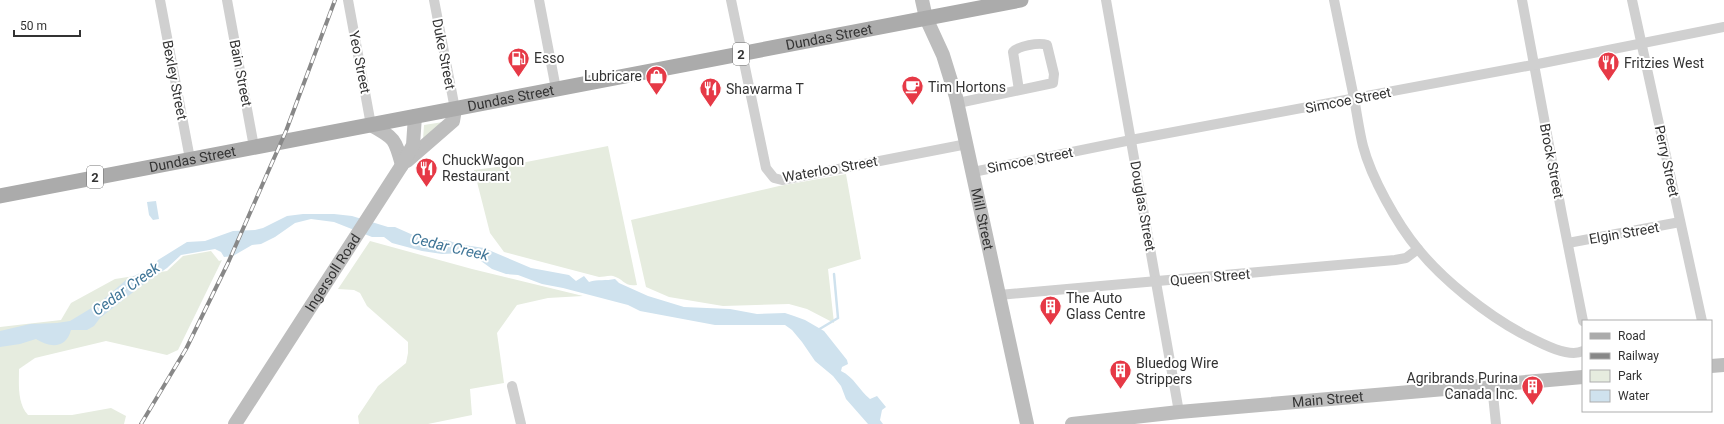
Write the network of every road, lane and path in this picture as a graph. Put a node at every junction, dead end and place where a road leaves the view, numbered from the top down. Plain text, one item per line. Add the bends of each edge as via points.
1 (160, 0) edge
2 (227, 0) edge
3 (348, 0) edge
4 (434, 0) edge
5 (539, 0) edge
6 (731, 0) edge
7 (922, 0) edge
8 (1021, 0) edge
9 (1106, 0) edge
10 (1334, 0) edge
11 (1522, 0) edge
12 (1632, 0) edge
13 (926, 18) junction
14 (1724, 27) edge
15 (1642, 44) junction
16 (742, 53) junction
17 (1534, 65) junction
18 (556, 89) junction
19 (1019, 90) junction
20 (1354, 99) junction
21 (958, 103) junction
22 (455, 109) junction
23 (415, 116) junction
24 (371, 125) junction
25 (1131, 140) junction
26 (967, 144) junction
27 (254, 147) junction
28 (190, 159) junction
29 (402, 165) junction
30 (973, 172) junction
31 (0, 196) edge
32 (1680, 222) junction
33 (1568, 243) junction
34 (1418, 249) junction
35 (1156, 281) junction
36 (999, 295) junction
37 (1583, 320) edge
38 (1702, 320) edge
39 (1582, 351) edge
40 (1724, 365) edge
41 (1712, 366) edge
42 (1582, 377) edge
43 (1492, 385) junction
44 (512, 386) dead end
45 (1178, 412) junction
46 (234, 424) edge
47 (521, 424) edge
48 (1027, 424) edge
49 (1072, 424) edge
50 (1496, 424) edge

1 - 28 street, Bexley Street
2 - 27 street, Bain Street
3 - 24 street, Yeo Street
4 - 22 street, Duke Street
5 - 18 street
6 - 16 street
7 - 13 main road, Mill Street
8 - 13 main road, Dundas Street / 2
9 - 25 street, Douglas Street
10 - 20 street
11 - 17 street, Brock Street
12 - 15 street, Perry Street
13 - 16 main road, Dundas Street / 2
13 - 21 main road, Mill Street via 943,55
14 - 15 street, Simcoe Street
15 - 17 street, Simcoe Street
15 - 32 street, Perry Street
16 - 18 main road, Dundas Street / 2
16 - 26 street, Waterloo Street via 766,168 771,176 777,179
17 - 20 street, Simcoe Street
17 - 33 street, Brock Street
18 - 22 main road, Dundas Street / 2
19 - 19 street via 1051,84 1054,81 1047,45 1014,50
19 - 21 street
20 - 25 street, Simcoe Street
20 - 34 street via 1363,146 1372,170 1384,196
21 - 26 main road, Mill Street
22 - 23 main road, Dundas Street / 2
22 - 29 main road via 453,121
23 - 24 main road, Dundas Street / 2
23 - 29 main road, Ingersoll Road via 413,145
24 - 27 main road, Dundas Street / 2
24 - 29 main road via 389,134 396,145
25 - 30 street, Simcoe Street
25 - 35 street, Douglas Street
26 - 30 main road, Mill Street
27 - 28 main road, Dundas Street / 2
28 - 31 main road, Dundas Street / 2
29 - 46 main road, Ingersoll Road
30 - 36 main road, Mill Street
32 - 33 street, Elgin Street
32 - 38 street, Perry Street
33 - 37 street, Brock Street
34 - 35 street, Queen Street via 1406,258 1395,260
34 - 39 street via 1460,291 1515,330 1564,352
35 - 36 street, Queen Street
35 - 45 street, Douglas Street
36 - 48 main road, Mill Street
40 - 41 main road
42 - 43 main road, Main Street
43 - 45 main road, Main Street
43 - 50 street
44 - 47 street
45 - 49 main road, Main Street

